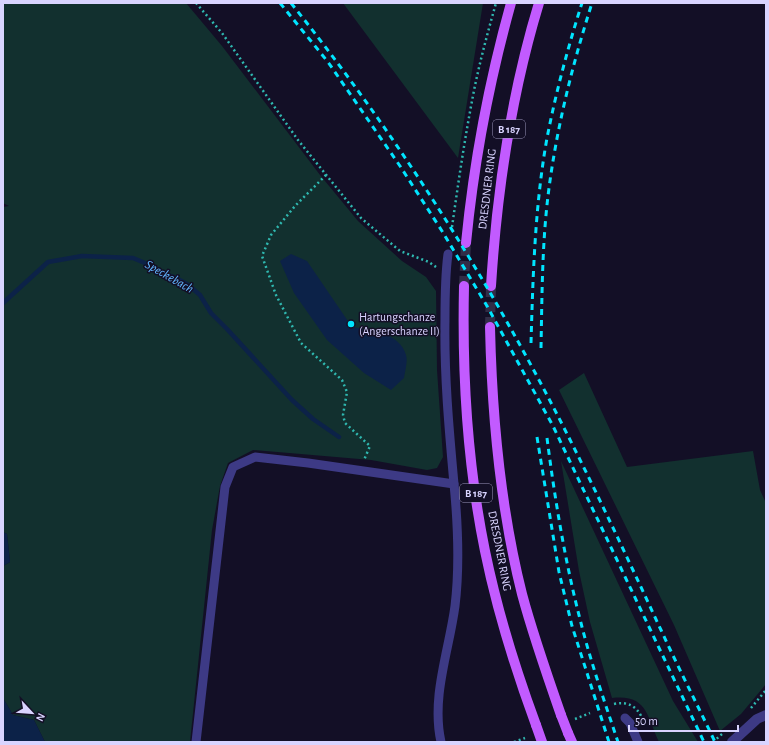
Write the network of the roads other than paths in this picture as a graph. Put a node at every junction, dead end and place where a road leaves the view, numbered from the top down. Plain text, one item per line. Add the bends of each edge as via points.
1 (511, 3) edge
2 (540, 3) edge
3 (466, 243) tunnel mouth
4 (448, 254) dead end
5 (464, 286) tunnel mouth
6 (491, 286) tunnel mouth
7 (490, 327) tunnel mouth
8 (454, 484) junction
9 (766, 715) edge
10 (625, 718) dead end
11 (570, 737) edge
12 (196, 742) edge
13 (441, 742) edge
14 (542, 742) edge
15 (638, 742) edge
16 (732, 742) edge

1 - 3 main road, DRESDNER RING / B 187 via 483,116
2 - 6 main road, DRESDNER RING / B 187 via 517,86 507,139 496,219
4 - 8 lane via 445,273 446,398
5 - 14 main road, DRESDNER RING / B 187, bridge via 465,385 471,466 485,550 507,639
7 - 11 main road, DRESDNER RING / B 187, bridge via 495,426 506,516 522,593 537,645
8 - 12 lane via 255,456 233,467 224,494
8 - 13 lane via 459,564 455,607 442,674 439,704
9 - 16 street via 757,719
10 - 15 lane via 630,723

